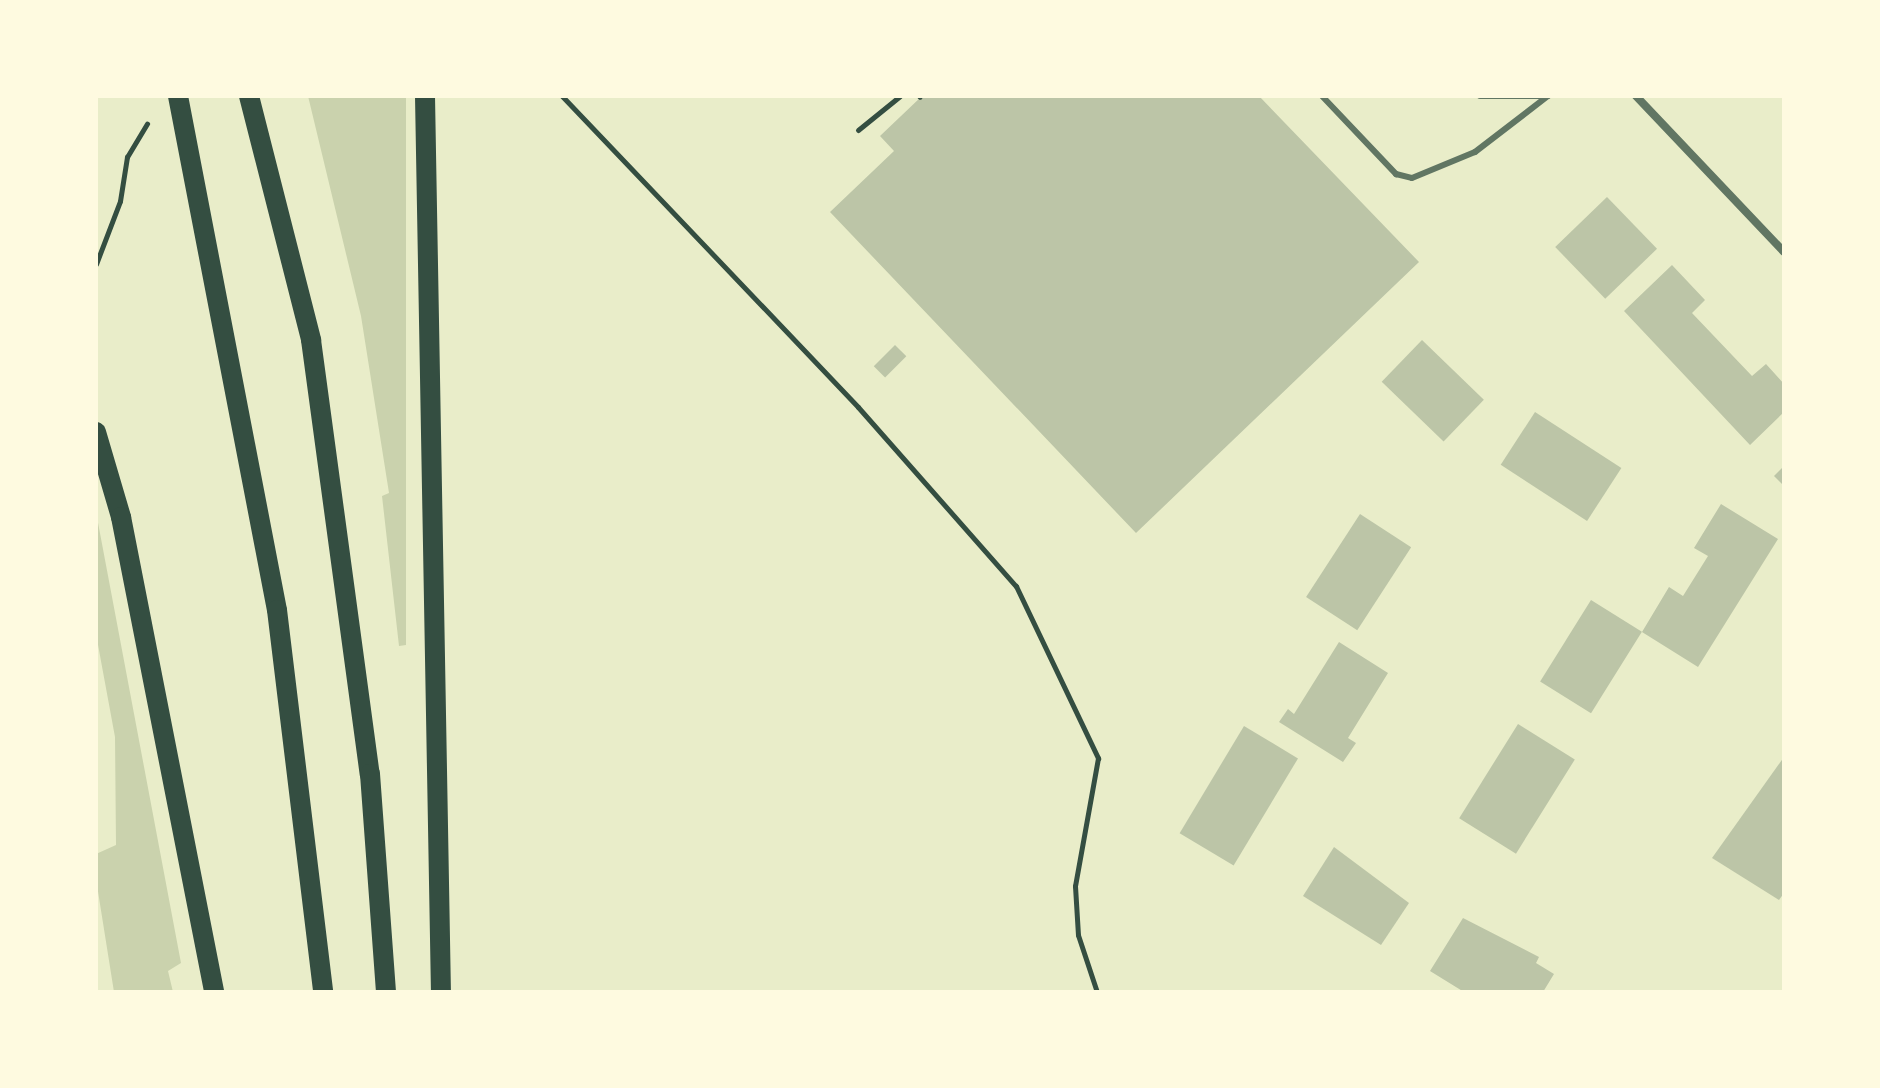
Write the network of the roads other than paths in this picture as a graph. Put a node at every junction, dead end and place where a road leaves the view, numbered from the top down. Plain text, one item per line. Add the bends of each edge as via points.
1 (178, 96) edge
2 (249, 96) edge
3 (425, 96) edge
4 (1322, 96) edge
5 (1480, 96) edge
6 (1548, 96) edge
7 (1636, 96) edge
8 (1784, 252) edge
9 (96, 432) edge
10 (214, 992) edge
11 (323, 992) edge
12 (386, 992) edge
13 (441, 992) edge

1 - 11 main road via 277,610
2 - 12 main road via 311,340 370,774
3 - 13 main road
4 - 6 lane via 1396,174 1412,178 1475,152
5 - 6 lane
7 - 8 street
9 - 10 main road via 118,505

